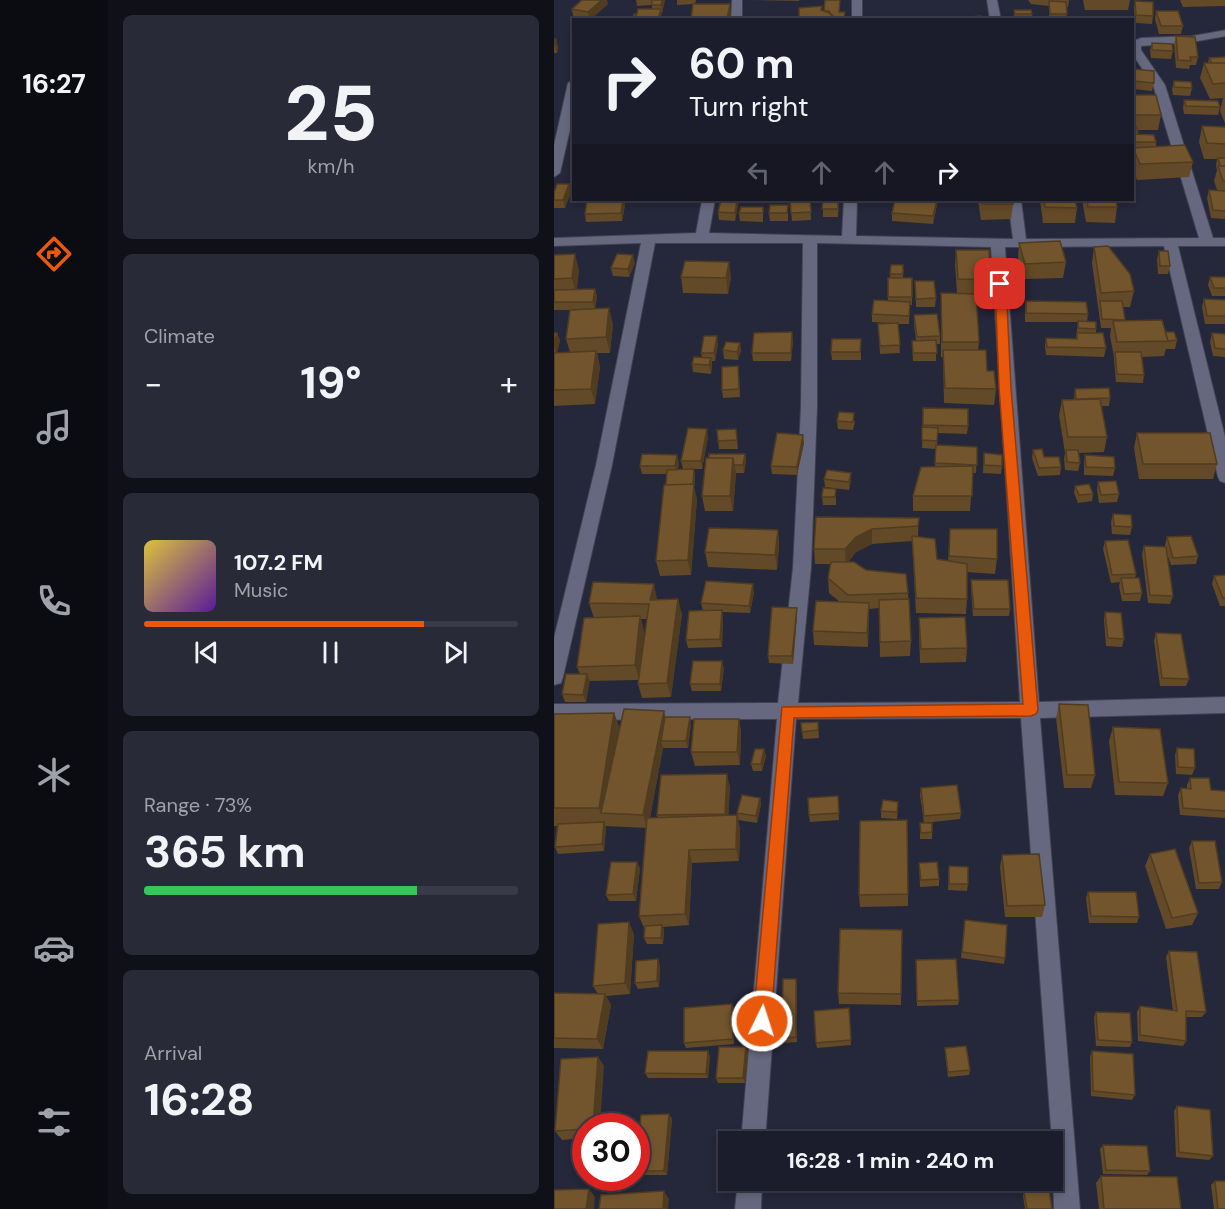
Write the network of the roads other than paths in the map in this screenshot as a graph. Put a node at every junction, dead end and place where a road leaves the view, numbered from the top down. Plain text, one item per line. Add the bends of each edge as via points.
1 (737, 0) edge
2 (857, 0) edge
3 (992, 0) edge
4 (736, 18) edge
5 (857, 18) edge
6 (996, 18) edge
7 (1226, 33) edge
8 (572, 92) edge
9 (554, 173) edge
10 (708, 201) edge
11 (851, 201) edge
12 (1015, 201) edge
13 (702, 237) junction
14 (649, 238) junction
15 (810, 238) junction
16 (849, 238) junction
17 (554, 242) edge
18 (1170, 242) junction
19 (1207, 242) junction
20 (1226, 242) edge
21 (998, 243) junction
22 (1020, 243) junction
23 (1226, 477) edge
24 (554, 677) edge
25 (1226, 705) edge
26 (1031, 710) junction
27 (554, 712) edge
28 (787, 712) junction
29 (754, 1131) edge
30 (749, 1191) edge
31 (748, 1209) edge
32 (1067, 1209) edge

1 - 4 street
2 - 5 street
3 - 6 street
7 - 19 street via 1141,41 1134,45 1159,85
8 - 9 street
10 - 13 street
11 - 16 street
12 - 22 street
13 - 14 street
13 - 15 street
14 - 17 street
14 - 24 street via 604,465
15 - 16 street
15 - 28 street via 809,407 802,568
16 - 21 street
18 - 19 street
18 - 22 street
18 - 23 street
19 - 20 street
21 - 22 street
21 - 26 street via 1005,388
25 - 26 street
26 - 28 street
26 - 32 street
27 - 28 street
28 - 29 street
30 - 31 street

